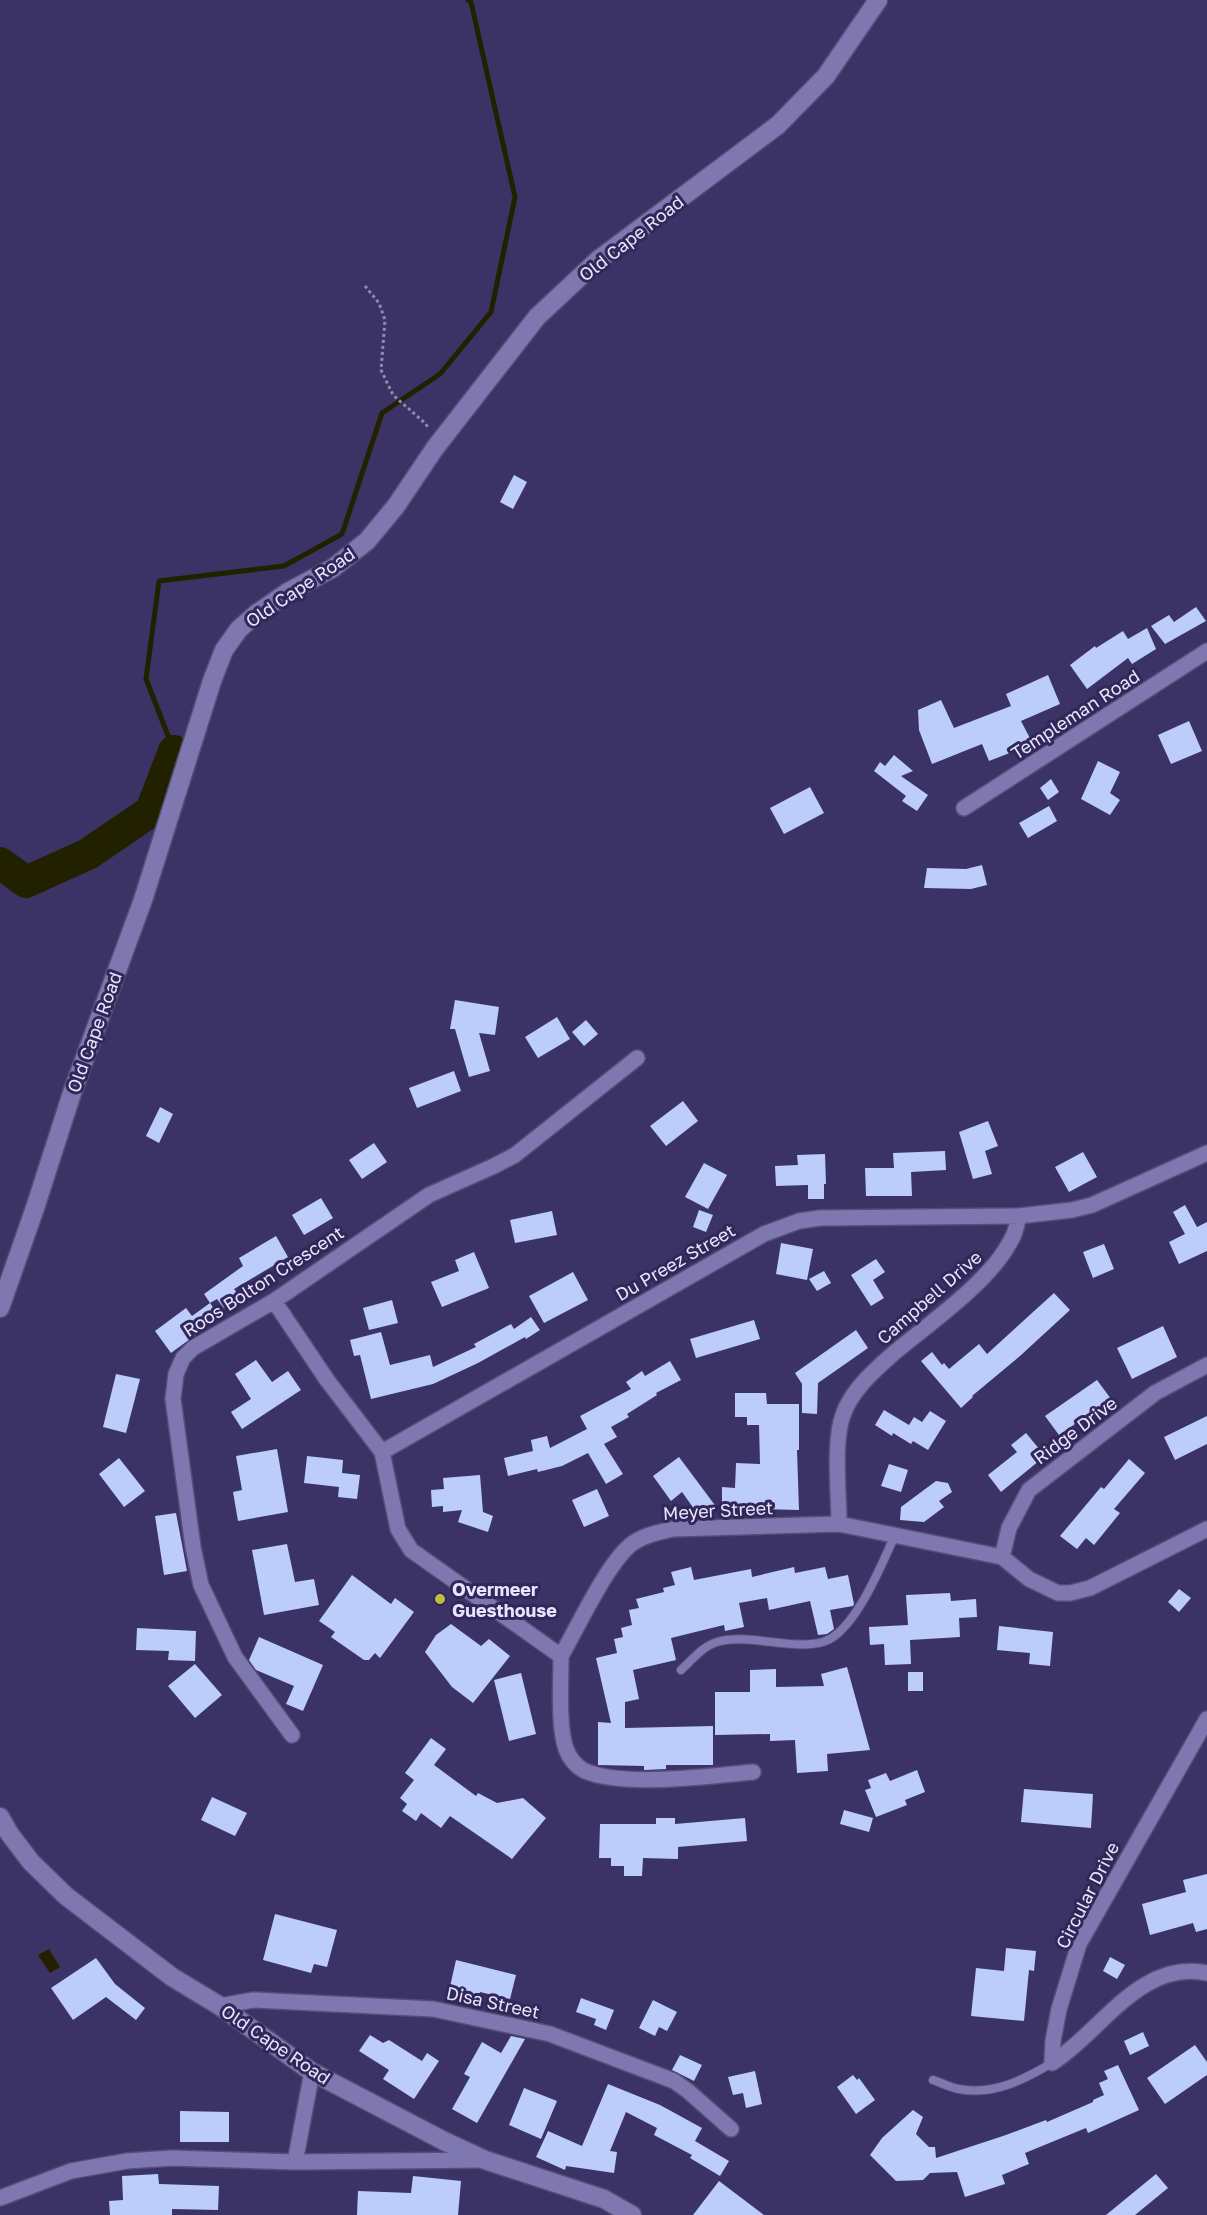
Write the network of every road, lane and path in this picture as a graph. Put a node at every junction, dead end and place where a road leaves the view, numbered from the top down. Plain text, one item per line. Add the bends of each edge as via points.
1 (878, 0) edge
2 (365, 286) dead end
3 (435, 448) junction
4 (1207, 651) edge
5 (964, 808) dead end
6 (637, 1059) dead end
7 (1207, 1153) edge
8 (1019, 1216) junction
9 (274, 1301) junction
10 (0, 1308) edge
11 (1207, 1365) edge
12 (382, 1452) junction
13 (840, 1524) junction
14 (1207, 1529) edge
15 (895, 1535) junction
16 (1002, 1557) junction
17 (561, 1656) junction
18 (681, 1670) dead end
19 (1207, 1719) edge
20 (292, 1736) dead end
21 (753, 1772) dead end
22 (0, 1817) edge
23 (1207, 1973) edge
24 (220, 2006) junction
25 (1052, 2063) junction
26 (312, 2072) junction
27 (933, 2080) dead end
28 (731, 2129) dead end
29 (485, 2160) junction
30 (295, 2162) junction
31 (0, 2198) edge
32 (632, 2215) edge

1 - 3 street, Old Cape Road via 826,76 778,125 598,260 537,317
2 - 3 path via 379,303 385,320 381,370 393,395 426,424
3 - 10 street, Old Cape Road via 367,541 333,568 256,614 224,650 143,900 72,1093
4 - 5 street, Templeman Road
6 - 9 street, Roos Bolton Crescent via 515,1155 429,1195
7 - 8 street via 1092,1205
8 - 12 street, Du Preez Street via 799,1221 764,1234
8 - 13 street, Campbell Drive via 1012,1241 1000,1260 874,1370 853,1396 843,1415 838,1438
9 - 12 street
9 - 20 street, Roos Bolton Crescent via 193,1348 176,1374 173,1399 201,1585 226,1641
11 - 16 street, Ridge Drive via 1155,1394 1029,1490 1009,1528
12 - 17 street via 398,1528 411,1550
13 - 15 street, Meyer Street
13 - 17 street, Meyer Street via 673,1529 648,1535 618,1556
14 - 16 street, Meyer Street via 1090,1588 1070,1593 1041,1586
15 - 16 street, Meyer Street
15 - 18 lane via 873,1586 847,1623 829,1640 814,1644 717,1642
17 - 21 street via 563,1736 573,1762 583,1770 609,1778 634,1779
19 - 25 street, Circular Drive via 1079,1944 1059,2009
22 - 24 street, Old Cape Road via 31,1862 66,1896 172,1977
23 - 25 street via 1185,1971 1153,1981
24 - 26 street, Old Cape Road
24 - 28 street, Disa Street via 253,2001 433,2009 550,2034 674,2081
25 - 27 lane via 1026,2078 985,2090 960,2090
26 - 29 street, Old Cape Road
26 - 30 street
29 - 30 street
29 - 32 street, Old Cape Road via 597,2196
30 - 31 street via 127,2160 71,2171

